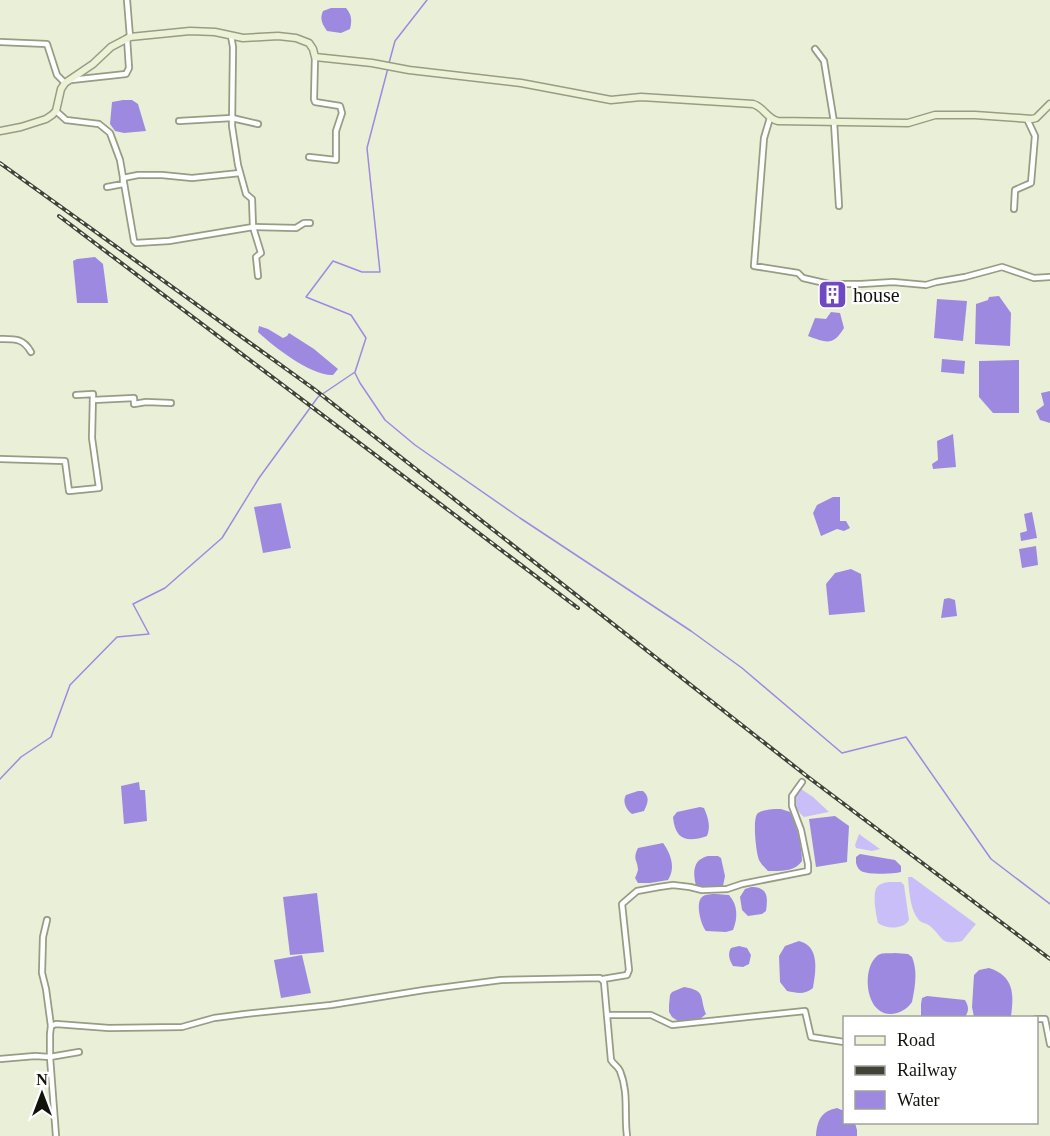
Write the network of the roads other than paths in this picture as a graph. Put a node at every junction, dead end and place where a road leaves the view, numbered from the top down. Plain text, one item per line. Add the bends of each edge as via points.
1 (127, 0) edge
2 (231, 36) junction
3 (129, 37) junction
4 (0, 42) edge
5 (815, 49) dead end
6 (315, 57) junction
7 (66, 81) junction
8 (1050, 104) edge
9 (56, 111) junction
10 (232, 118) junction
11 (770, 118) junction
12 (1027, 119) junction
13 (179, 121) dead end
14 (834, 122) junction
15 (258, 124) dead end
16 (0, 131) edge
17 (309, 157) dead end
18 (240, 173) junction
19 (123, 181) junction
20 (108, 187) dead end
21 (839, 206) dead end
22 (1014, 209) dead end
23 (310, 222) dead end
24 (253, 227) junction
25 (258, 276) dead end
26 (1050, 277) edge
27 (0, 339) edge
28 (31, 351) dead end
29 (76, 395) dead end
30 (93, 400) junction
31 (171, 403) dead end
32 (0, 459) edge
33 (802, 782) dead end
34 (47, 920) dead end
35 (603, 979) junction
36 (607, 1015) junction
37 (1038, 1019) edge
38 (51, 1026) junction
39 (843, 1042) edge
40 (1050, 1044) edge
41 (79, 1052) dead end
42 (50, 1056) junction
43 (0, 1059) edge
44 (56, 1136) edge
45 (627, 1136) edge

1 - 3 street
2 - 3 main road via 190,31
2 - 6 main road via 296,38 309,43
2 - 10 street
3 - 7 main road
3 - 7 street via 126,74
4 - 7 street via 47,44 57,75
5 - 14 street via 824,61
6 - 11 main road via 521,83 611,100 641,97 753,104
6 - 17 street via 315,102 340,106 342,113 336,131 336,160
7 - 9 main road
8 - 12 main road via 1036,118
9 - 16 main road via 46,119
9 - 19 street via 66,120 99,124 111,133
10 - 13 street
10 - 15 street
10 - 18 street
11 - 14 main road
11 - 26 street via 764,138 754,266 798,273 803,278 829,284 927,285 1002,267 1034,278
12 - 14 main road via 935,115 908,123
12 - 22 street via 1035,136 1031,183 1016,190
14 - 21 street
18 - 19 street via 192,178 138,175
18 - 24 street via 246,194 252,199
19 - 20 street
19 - 24 street via 136,243
23 - 24 street via 296,228
24 - 25 street via 261,253 256,257
27 - 28 street via 20,340
29 - 30 street via 93,394
30 - 31 street via 134,398 134,404
30 - 32 street via 92,438 99,488 69,491 65,461
33 - 35 street via 792,796 792,806 801,830 808,871 727,889 673,885 637,891 622,904 629,970 627,975
34 - 38 street via 42,973
35 - 36 street
35 - 38 street via 501,980 214,1018 182,1027
36 - 39 street via 651,1015 672,1025 805,1011 811,1037
36 - 45 street via 611,1060 619,1068 627,1097
37 - 40 street via 1046,1019
38 - 42 street
41 - 42 street
42 - 43 street
42 - 44 street

